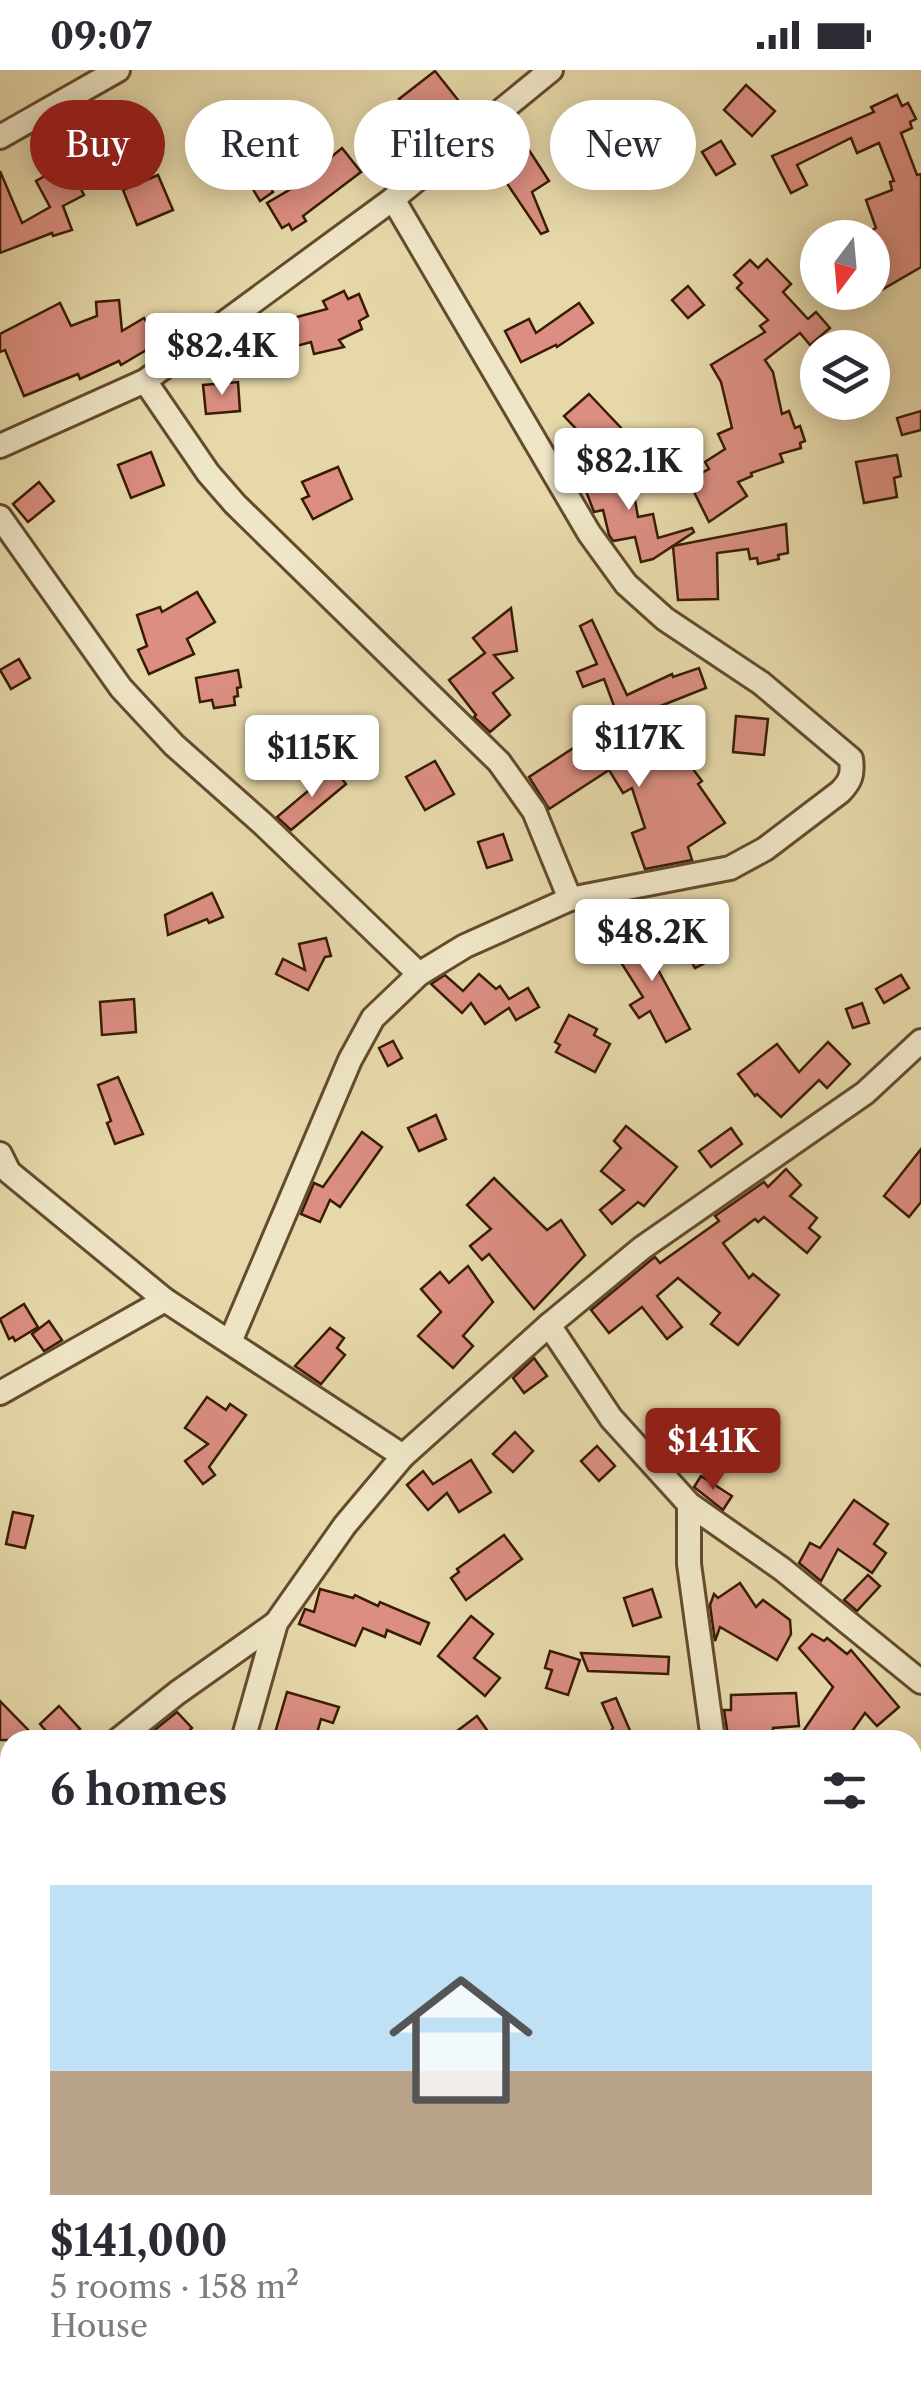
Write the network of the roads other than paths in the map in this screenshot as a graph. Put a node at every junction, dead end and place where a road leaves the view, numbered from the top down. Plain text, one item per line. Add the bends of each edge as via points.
1 (118, 70) edge
2 (552, 70) edge
3 (0, 137) edge
4 (392, 199) junction
5 (145, 381) junction
6 (0, 446) edge
7 (0, 517) edge
8 (570, 899) junction
9 (419, 974) junction
10 (921, 1042) edge
11 (0, 1154) edge
12 (165, 1300) junction
13 (549, 1325) junction
14 (230, 1342) junction
15 (0, 1394) edge
16 (403, 1456) junction
17 (689, 1504) junction
18 (276, 1623) junction
19 (921, 1682) edge
20 (131, 1730) edge
21 (246, 1730) edge
22 (712, 1730) edge

1 - 3 street
2 - 4 street
4 - 5 street
4 - 8 street via 626,584 665,619 762,683 851,759 850,781 840,792 730,868
5 - 6 street
5 - 8 street via 235,504 499,762 534,811
7 - 9 street via 122,688
8 - 9 street
9 - 14 street via 373,1018 350,1060
10 - 13 street via 865,1093 642,1248
11 - 12 street via 9,1172
12 - 14 street
12 - 15 street
13 - 16 street
13 - 17 street via 611,1418
14 - 16 street
16 - 18 street
17 - 19 street
17 - 22 street via 689,1564
18 - 20 street
18 - 21 street

